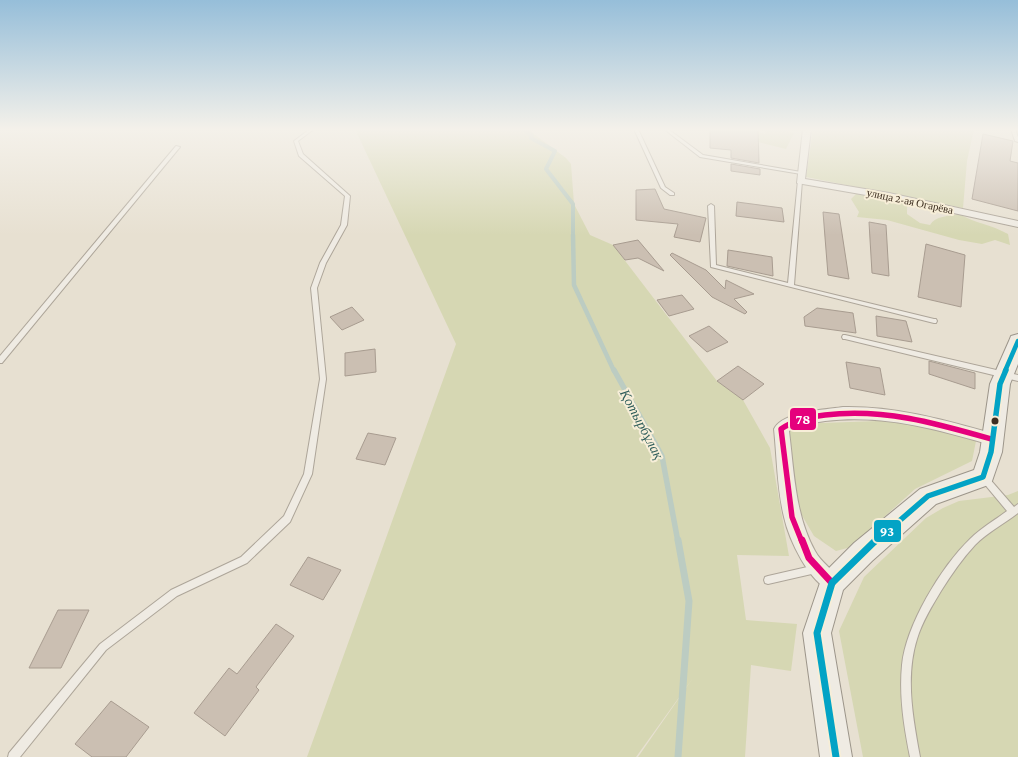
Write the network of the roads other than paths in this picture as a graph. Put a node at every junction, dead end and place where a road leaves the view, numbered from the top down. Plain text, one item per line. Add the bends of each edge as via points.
1 (164, 164) edge
2 (312, 164) edge
3 (652, 164) edge
4 (741, 164) edge
5 (803, 164) edge
6 (801, 177) junction
7 (672, 194) dead end
8 (711, 206) dead end
9 (1018, 224) edge
10 (791, 286) junction
11 (934, 322) dead end
12 (844, 337) dead end
13 (1018, 341) edge
14 (0, 361) edge
15 (1010, 376) edge
16 (991, 439) junction
17 (983, 477) junction
18 (1015, 510) edge
19 (825, 576) junction
20 (768, 580) dead end
21 (13, 757) edge
22 (836, 757) edge
23 (915, 757) edge

1 - 14 lane
2 - 21 lane via 348,196 344,225 323,263 314,288 323,379 308,474 287,519 244,560 174,593 103,647
3 - 7 lane via 663,188
4 - 6 lane
5 - 6 street
6 - 9 street, улица 2-ая Огарёва
6 - 10 lane
8 - 10 lane via 713,266
10 - 11 lane
12 - 15 lane
13 - 15 main road
15 - 16 main road
16 - 17 main road
16 - 19 street via 914,417 883,412 830,414 792,420 781,429 792,517 809,558
17 - 18 lane
17 - 19 main road via 928,496 863,552
18 - 23 lane via 967,547 929,602 909,649 906,694
19 - 20 lane
19 - 22 main road via 817,633

